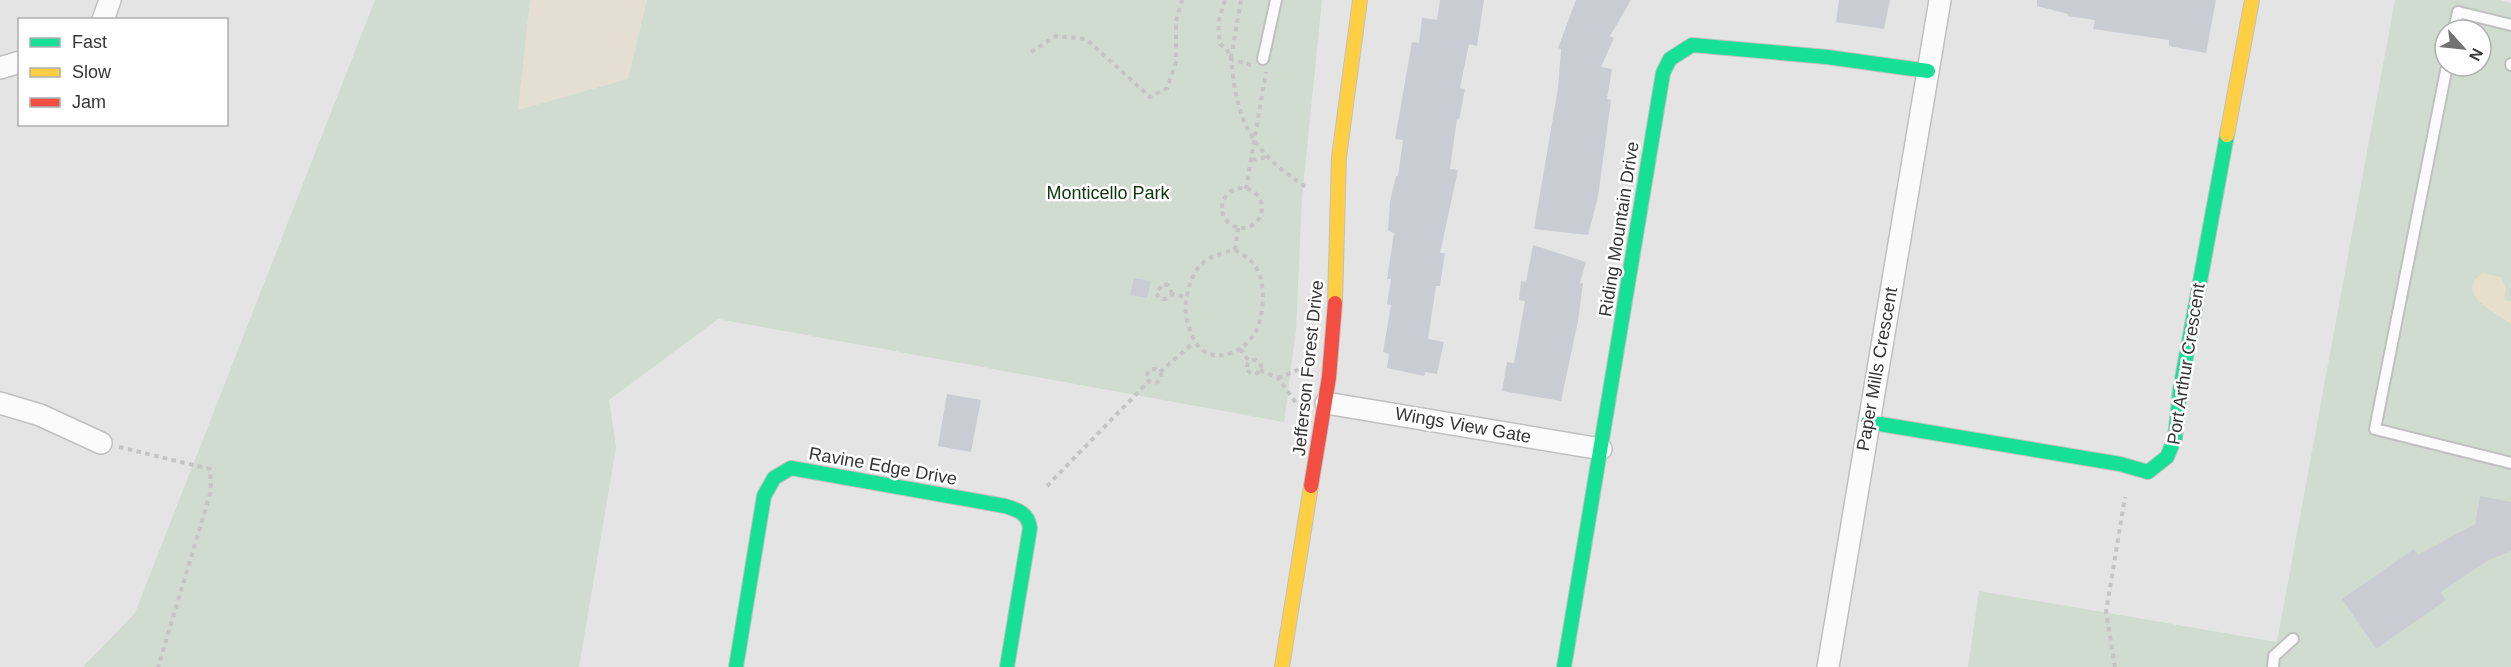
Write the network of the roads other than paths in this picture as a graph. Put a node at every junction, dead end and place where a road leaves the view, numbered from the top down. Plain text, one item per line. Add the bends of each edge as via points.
1 (110, 0) edge
2 (1276, 0) edge
3 (1360, 0) edge
4 (1940, 0) edge
5 (2252, 0) edge
6 (104, 18) edge
7 (2457, 18) edge
8 (2482, 18) edge
9 (2493, 21) edge
10 (2511, 25) edge
11 (1263, 58) dead end
12 (18, 63) edge
13 (0, 68) edge
14 (1928, 71) junction
15 (2445, 78) edge
16 (0, 403) edge
17 (1326, 403) junction
18 (1868, 422) junction
19 (101, 443) road end
20 (1601, 449) junction
21 (2511, 463) edge
22 (2293, 639) dead end
23 (736, 667) edge
24 (1007, 667) edge
25 (1282, 667) edge
26 (1564, 667) edge
27 (1828, 667) edge
28 (2273, 667) edge

1 - 6 street
2 - 11 lane
3 - 17 street, Jefferson Forest Drive via 1339,157 1335,322
4 - 14 street
5 - 18 street, Port Arthur Crescent via 2180,390 2172,454 2162,465 2148,472
7 - 8 lane via 2458,12
9 - 10 lane
12 - 13 street
14 - 18 street, Paper Mills Crescent
14 - 20 street, Riding Mountain Drive via 1692,45 1670,59 1663,73
15 - 21 lane via 2375,429
16 - 19 street via 40,415
17 - 20 street, Wings View Gate
17 - 25 street, Jefferson Forest Drive
18 - 27 street, Paper Mills Crescent
20 - 26 street, Riding Mountain Drive
22 - 28 lane via 2274,656
23 - 24 street, Ravine Edge Drive via 764,496 778,472 791,468 1020,511 1029,520 1030,528

